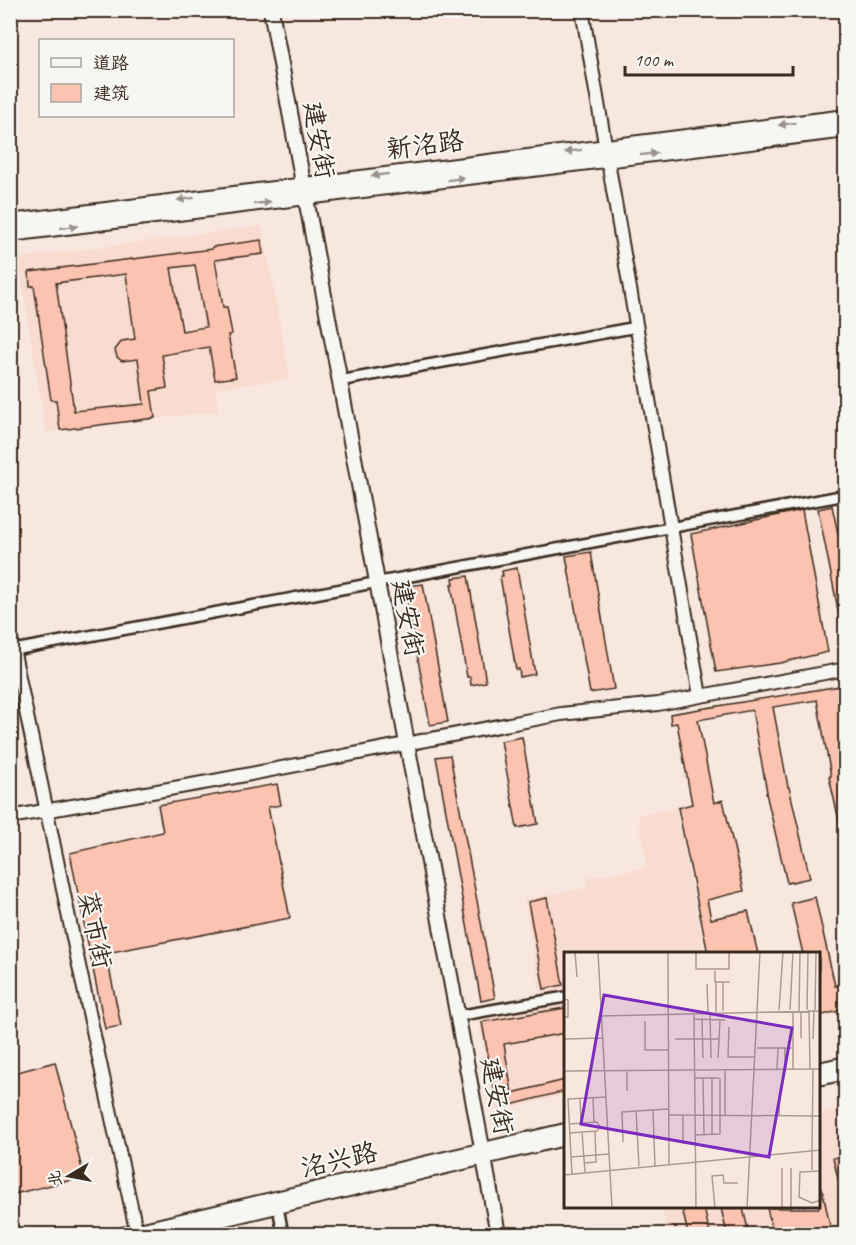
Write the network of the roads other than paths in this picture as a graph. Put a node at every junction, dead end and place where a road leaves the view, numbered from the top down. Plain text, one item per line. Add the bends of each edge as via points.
1 (270, 10) edge
2 (582, 10) edge
3 (844, 10) edge
4 (846, 15) edge
5 (846, 117) edge
6 (846, 130) edge
7 (607, 153) junction
8 (304, 191) junction
9 (10, 222) edge
10 (10, 234) edge
11 (637, 327) junction
12 (339, 381) junction
13 (846, 495) edge
14 (671, 528) junction
15 (377, 583) junction
16 (10, 634) edge
17 (14, 650) junction
18 (846, 669) edge
19 (700, 696) junction
20 (407, 744) junction
21 (47, 810) junction
22 (10, 817) edge
23 (564, 997) edge
24 (457, 1016) junction
25 (846, 1063) edge
26 (820, 1069) edge
27 (846, 1073) edge
28 (820, 1079) edge
29 (564, 1130) edge
30 (564, 1139) edge
31 (483, 1154) junction
32 (278, 1207) junction
33 (137, 1233) edge
34 (123, 1234) edge
35 (163, 1234) edge
36 (283, 1234) edge
37 (498, 1234) edge

1 - 8 main road, 建安街
2 - 7 street
3 - 4 street
5 -> 7 main road, 新洺路
7 -> 6 main road, 新洺路
7 - 8 main road, 新洺路
7 - 11 street
8 -> 9 main road, 新洺路
10 -> 8 main road, 新洺路
8 - 12 main road, 建安街
11 - 12 street
11 - 14 street
12 - 15 main road, 建安街
13 - 14 street
14 - 15 street
14 - 19 street
15 - 17 street
15 - 20 main road, 建安街
16 - 17 street, 菜市街
17 - 21 street, 菜市街
18 - 19 street
19 - 20 street via 561,714
20 - 21 street
20 - 24 main road, 建安街
21 - 22 street
21 - 33 street, 菜市街
23 - 24 street
24 - 31 main road, 建安街
25 - 26 street
27 - 28 street
29 - 31 street, 洺兴路
30 - 31 street, 洺兴路
31 - 32 street, 洺兴路
31 - 33 street, 洺兴路
31 - 37 main road, 建安街
32 - 35 street, 洺兴路
32 - 36 street
33 - 34 street, 洺兴路

